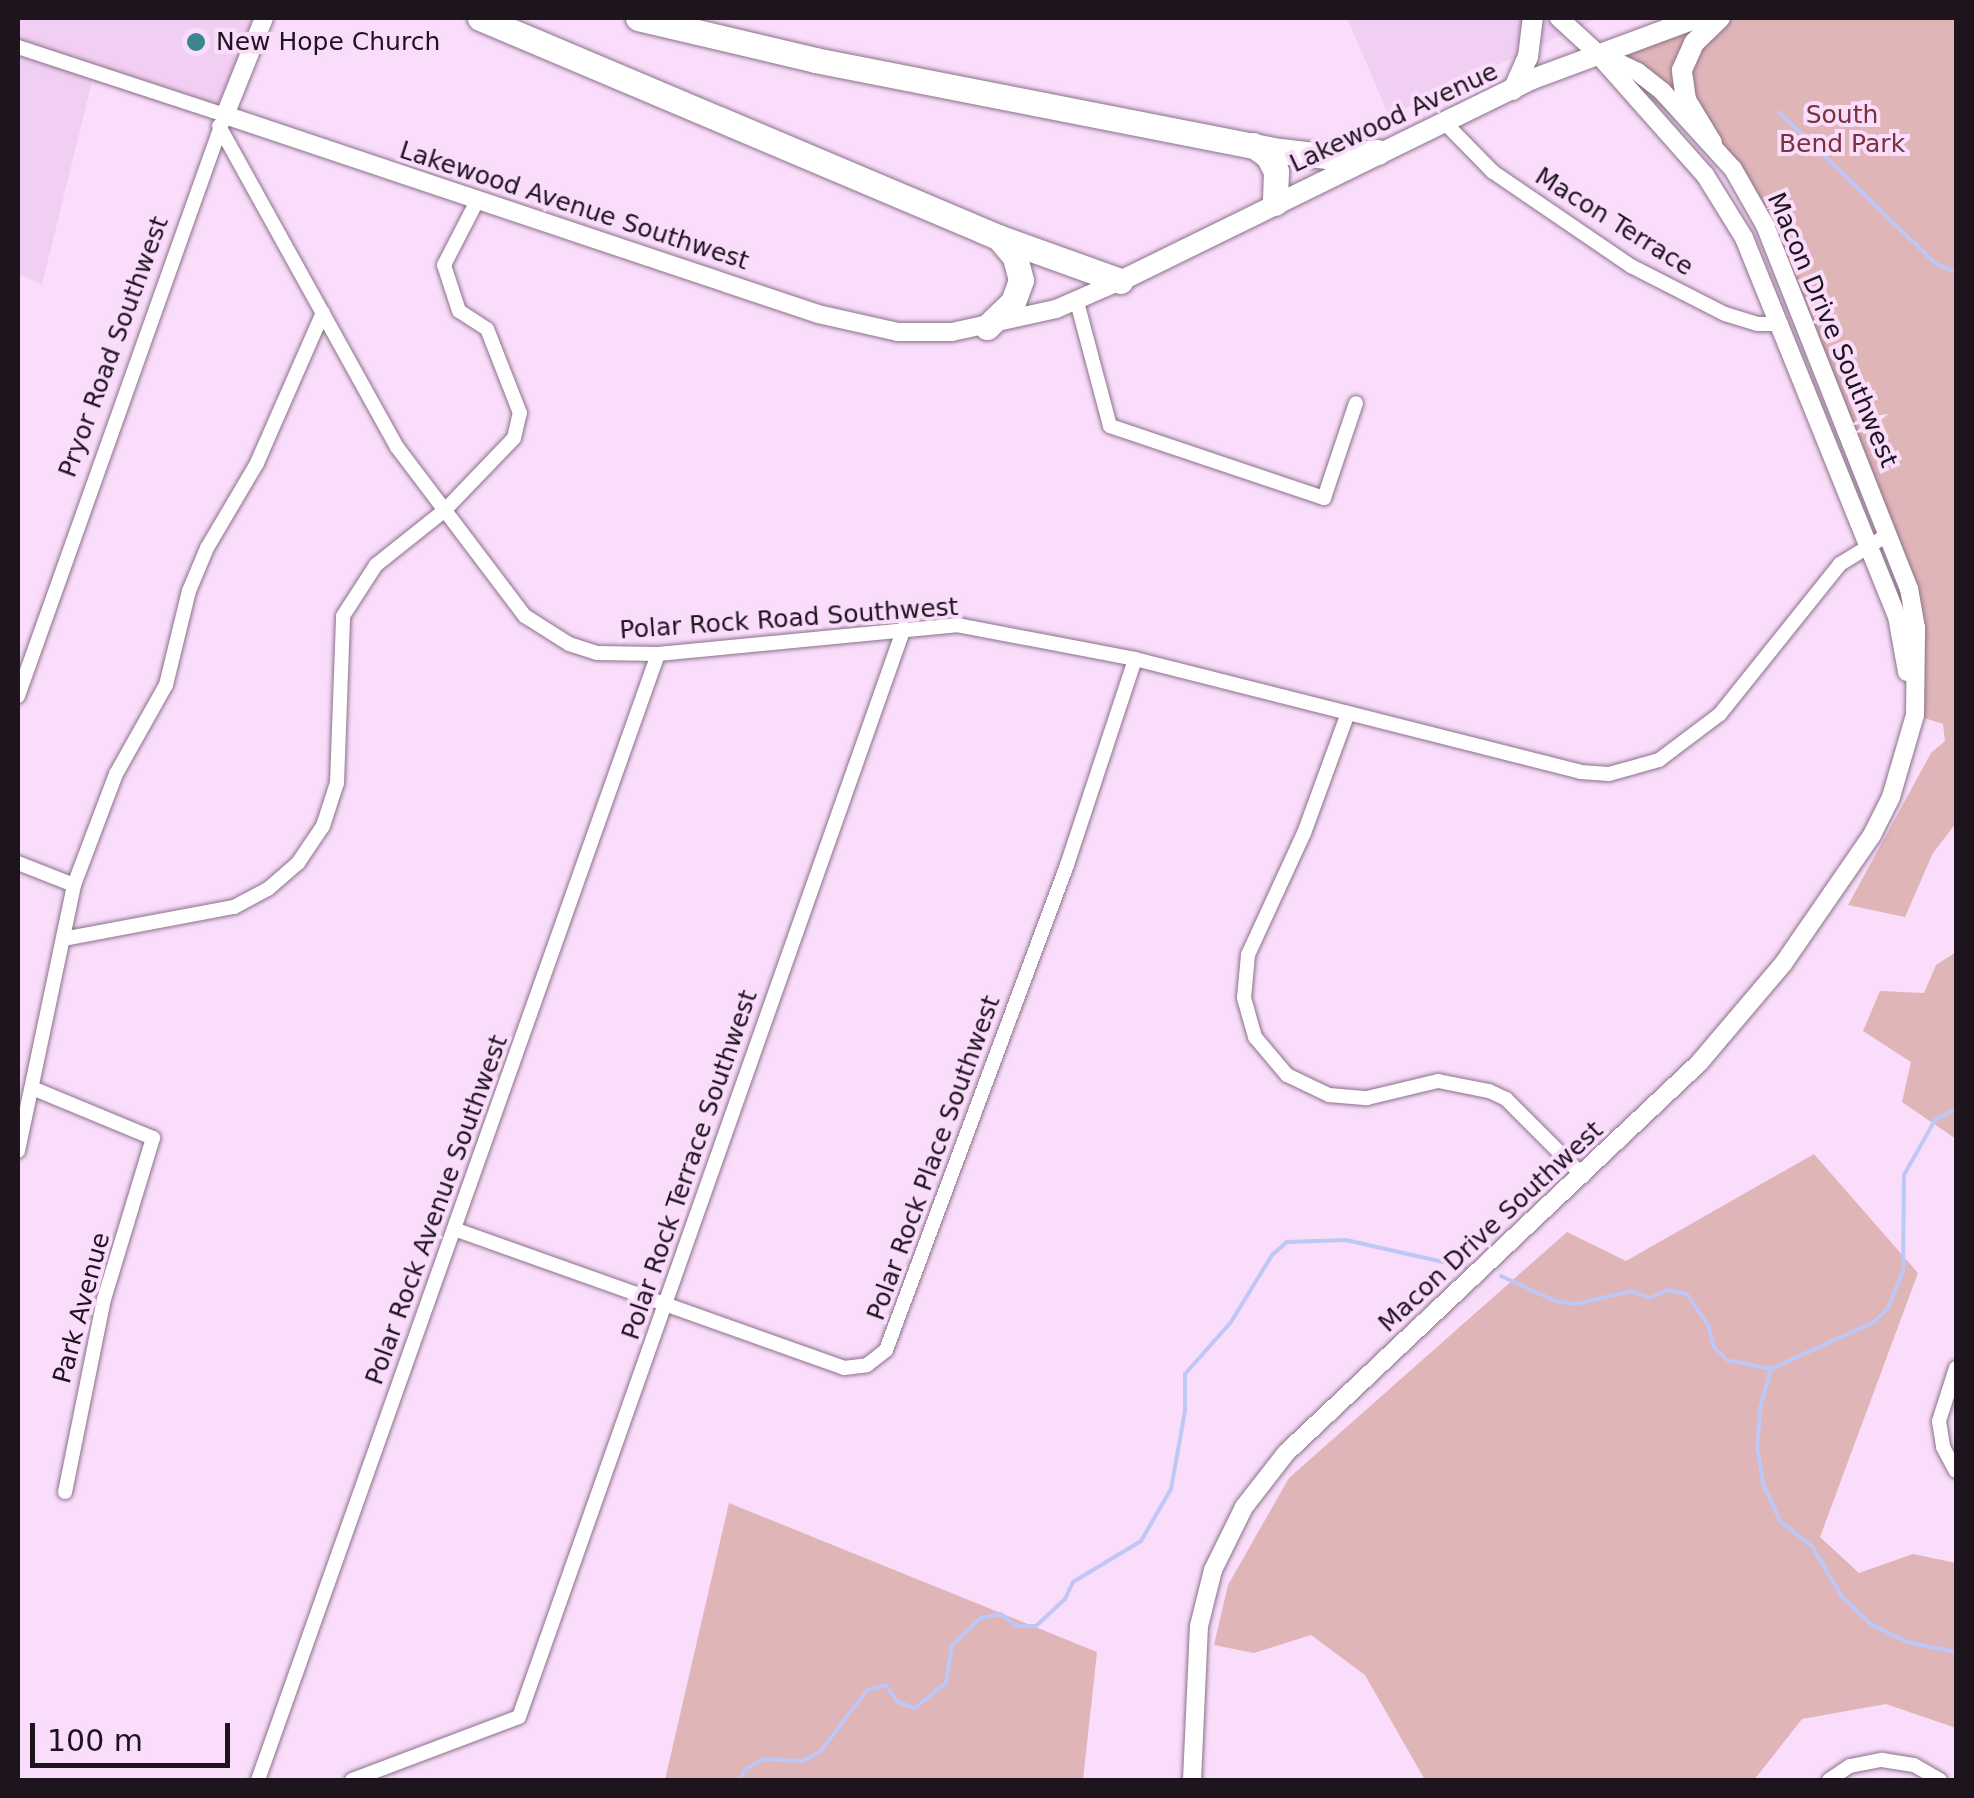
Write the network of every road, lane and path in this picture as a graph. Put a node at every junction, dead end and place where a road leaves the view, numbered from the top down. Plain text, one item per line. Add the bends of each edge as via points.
1 (264, 18) edge
2 (480, 18) edge
3 (638, 18) edge
4 (1532, 18) edge
5 (1559, 18) edge
6 (1697, 18) edge
7 (1720, 18) edge
8 (18, 47) edge
9 (1596, 52) junction
10 (1512, 90) junction
11 (222, 120) junction
12 (1444, 122) junction
13 (1712, 143) junction
14 (1253, 145) junction
15 (1378, 152) junction
16 (477, 201) junction
17 (1275, 203) junction
18 (998, 237) junction
19 (1120, 281) junction
20 (1077, 302) junction
21 (323, 314) junction
22 (1781, 324) junction
23 (986, 326) junction
24 (1356, 403) dead end
25 (444, 510) junction
26 (1889, 534) junction
27 (1868, 544) junction
28 (904, 628) junction
29 (658, 654) junction
30 (1135, 659) junction
31 (18, 696) edge
32 (1348, 712) junction
33 (1908, 737) junction
34 (18, 863) edge
35 (74, 885) junction
36 (63, 939) junction
37 (32, 1088) junction
38 (18, 1151) edge
39 (1583, 1176) junction
40 (454, 1229) junction
41 (665, 1305) junction
42 (1956, 1368) edge
43 (1956, 1471) edge
44 (64, 1492) dead end
45 (258, 1780) edge
46 (352, 1780) edge
47 (1192, 1780) edge
48 (1828, 1780) edge
49 (1940, 1780) edge

1 - 11 street, Pryor Road Southwest
2 - 18 highway
3 - 14 highway via 815,60
4 - 10 main road via 1528,57
5 - 9 street
6 - 9 main road, Lakewood Avenue
7 - 13 main road via 1694,42 1682,70 1686,100
8 - 11 street, Lakewood Avenue Southwest
9 - 10 main road, Lakewood Avenue
9 - 13 street, Macon Drive Southwest via 1638,72
9 - 22 street, Macon Drive Southwest via 1705,174 1744,238
10 - 12 main road, Lakewood Avenue
11 - 16 street, Lakewood Avenue Southwest
11 - 21 street, Polar Rock Road Southwest
11 - 31 street, Pryor Road Southwest
12 - 15 main road, Lakewood Avenue
12 - 22 street, Macon Terrace via 1493,172 1631,266 1725,314
13 - 26 street, Macon Drive Southwest via 1766,227
14 - 15 highway via 1334,157
14 - 17 highway via 1276,171
15 - 17 main road, Lakewood Avenue
16 - 23 street, Lakewood Avenue Southwest via 864,326 921,334
16 - 25 street via 444,265 459,311 487,328 520,413 514,438 497,460
17 - 19 main road, Lakewood Avenue
18 - 19 highway
18 - 23 highway via 1022,280 1013,302
19 - 20 street, Lakewood Avenue Southwest
20 - 23 street, Lakewood Avenue Southwest
20 - 24 street via 1110,426 1324,498
21 - 25 street, Polar Rock Road Southwest via 397,447
21 - 35 street via 257,464 207,548 166,685 116,774
22 - 27 street, Macon Drive Southwest
25 - 29 street, Polar Rock Road Southwest via 510,600 543,630 597,653
25 - 36 street via 376,564 343,616 337,783 323,826 298,863 234,907
26 - 27 street, Polar Rock Road Southwest
26 - 33 street, Macon Drive Southwest via 1916,628 1918,682
27 - 32 street, Polar Rock Road Southwest via 1840,564 1720,714 1640,768 1580,772
27 - 33 street, Macon Drive Southwest via 1906,657
28 - 29 street, Polar Rock Road Southwest
28 - 30 street, Polar Rock Road Southwest via 957,626
28 - 41 street, Polar Rock Terrace Southwest
29 - 40 street, Polar Rock Avenue Southwest
30 - 32 street, Polar Rock Road Southwest
30 - 41 street, Polar Rock Place Southwest via 1067,865 886,1350 868,1365 844,1368
32 - 39 street via 1304,833 1248,955 1244,998 1255,1037 1287,1075 1329,1095 1367,1098 1438,1082 1489,1091 1506,1099
33 - 39 street, Macon Drive Southwest via 1872,835 1783,964 1699,1064
34 - 35 street
35 - 36 street
36 - 37 street
37 - 38 street
37 - 44 street, Park Avenue via 154,1138 104,1299
39 - 47 street, Macon Drive Southwest via 1286,1453 1244,1507 1201,1614
40 - 41 street, Polar Rock Place Southwest
40 - 45 street, Polar Rock Avenue Southwest
41 - 46 street, Polar Rock Terrace Southwest via 519,1717
42 - 43 street via 1940,1421 1942,1447
48 - 49 street via 1850,1766 1882,1760 1914,1765

